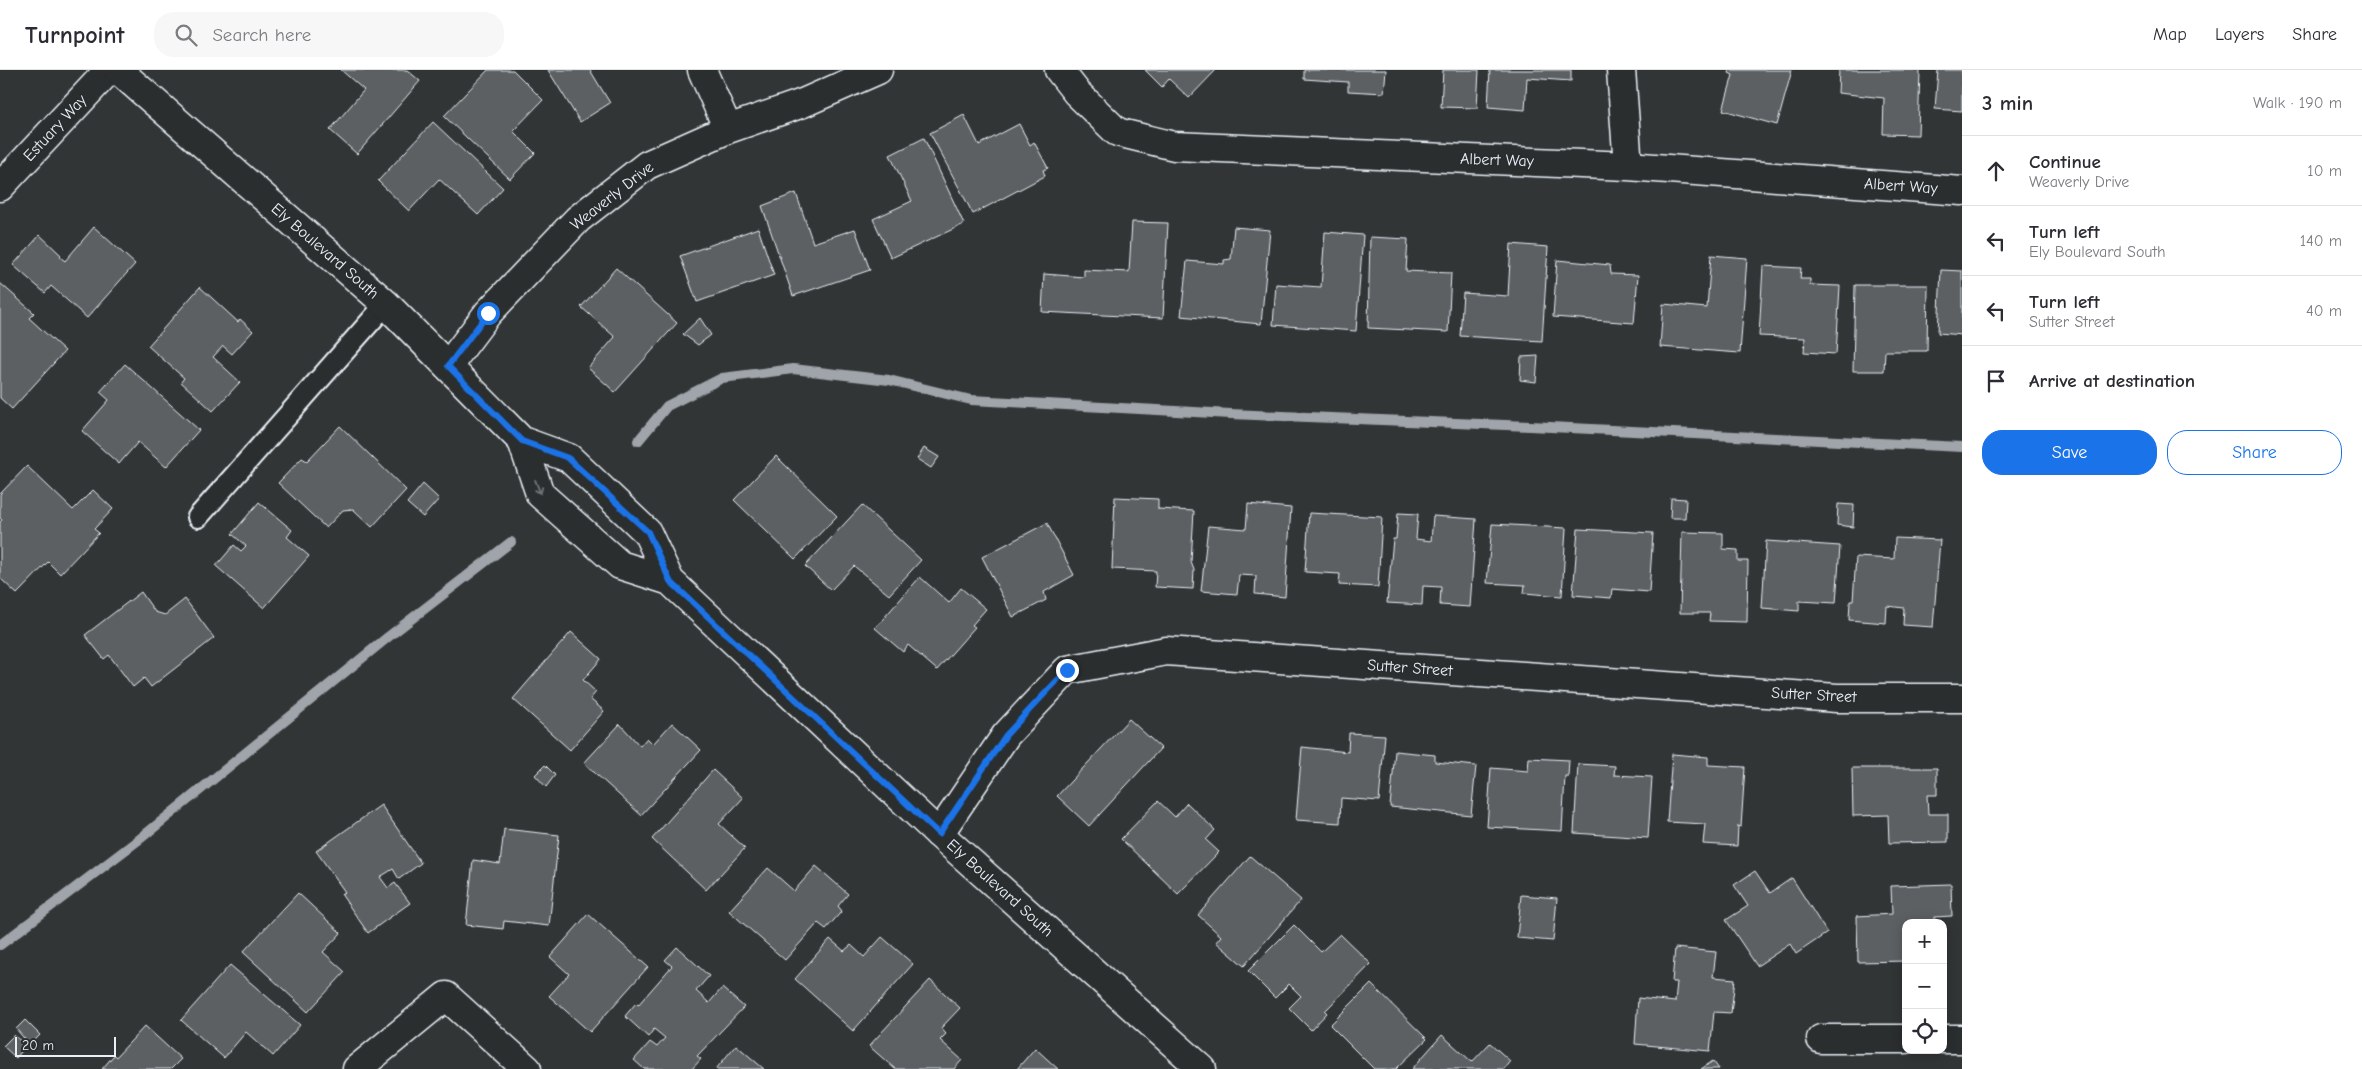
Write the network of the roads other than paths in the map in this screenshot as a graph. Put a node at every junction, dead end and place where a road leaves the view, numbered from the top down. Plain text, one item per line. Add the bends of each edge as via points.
1 (109, 70) edge
2 (118, 70) edge
3 (702, 70) edge
4 (878, 70) edge
5 (1060, 70) edge
6 (1621, 70) edge
7 (728, 129) junction
8 (1628, 166) junction
9 (0, 187) edge
10 (1962, 191) edge
11 (386, 304) junction
12 (448, 366) junction
13 (522, 441) junction
14 (198, 517) dead end
15 (670, 581) junction
16 (1962, 698) edge
17 (939, 834) junction
18 (1902, 1039) edge
19 (1947, 1039) edge
20 (1962, 1039) edge
21 (1821, 1040) dead end
22 (357, 1069) edge
23 (527, 1069) edge
24 (1202, 1069) edge

1 - 9 street, Estuary Way
2 - 11 street, Ely Boulevard South
3 - 7 street
4 - 7 street, Weaverly Drive via 803,103
5 - 8 street, Albert Way via 1077,93 1118,132 1174,146
6 - 8 street
7 - 12 street, Weaverly Drive via 647,165 578,219 488,313
8 - 10 street, Albert Way
11 - 12 street, Ely Boulevard South
11 - 14 lane
12 - 13 street, Ely Boulevard South
13 - 15 street, Ely Boulevard South via 568,458 648,532
13 -> 15 street, Ely Boulevard South via 540,494 620,565
15 - 17 street, Ely Boulevard South
16 - 17 street, Sutter Street via 1837,698 1166,651 1067,670 1006,735
17 - 24 street, Ely Boulevard South
18 - 21 street
19 - 20 street
22 - 23 street via 446,996

